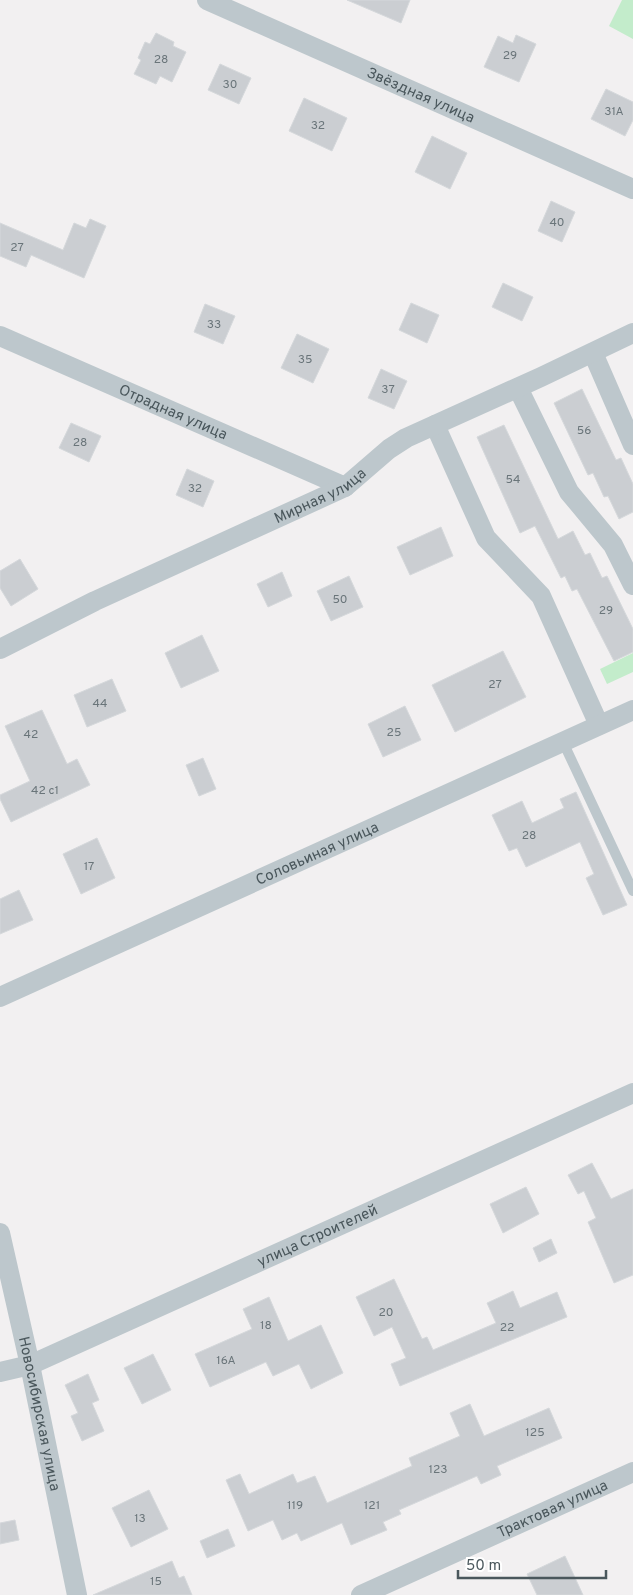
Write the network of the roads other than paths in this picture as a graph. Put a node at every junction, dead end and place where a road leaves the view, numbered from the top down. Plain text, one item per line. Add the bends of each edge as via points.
1 (207, 0) edge
2 (633, 190) edge
3 (633, 333) edge
4 (0, 336) edge
5 (593, 354) junction
6 (518, 388) junction
7 (435, 425) junction
8 (633, 445) edge
9 (345, 487) junction
10 (633, 585) edge
11 (0, 649) edge
12 (633, 710) edge
13 (599, 725) junction
14 (563, 742) junction
15 (633, 891) edge
16 (0, 997) edge
17 (633, 1093) edge
18 (0, 1233) edge
19 (30, 1365) junction
20 (0, 1372) edge
21 (633, 1472) edge
22 (77, 1595) edge
23 (361, 1595) edge

1 - 2 street, Звёздная улица
3 - 5 street, Мирная улица
4 - 9 street, Отрадная улица
5 - 6 street, Мирная улица
5 - 8 street
6 - 7 street, Мирная улица
6 - 10 street via 569,492 613,545
7 - 9 street, Мирная улица via 389,449
7 - 13 street via 486,538 541,596
9 - 11 street, Мирная улица via 95,601
12 - 13 street, Соловьиная улица
13 - 14 street, Соловьиная улица
14 - 15 lane
14 - 16 street, Соловьиная улица
17 - 19 street, улица Строителей
18 - 19 street, Новосибирская улица
19 - 20 street, улица Строителей
19 - 22 street, Новосибирская улица
21 - 23 street, Трактовая улица

